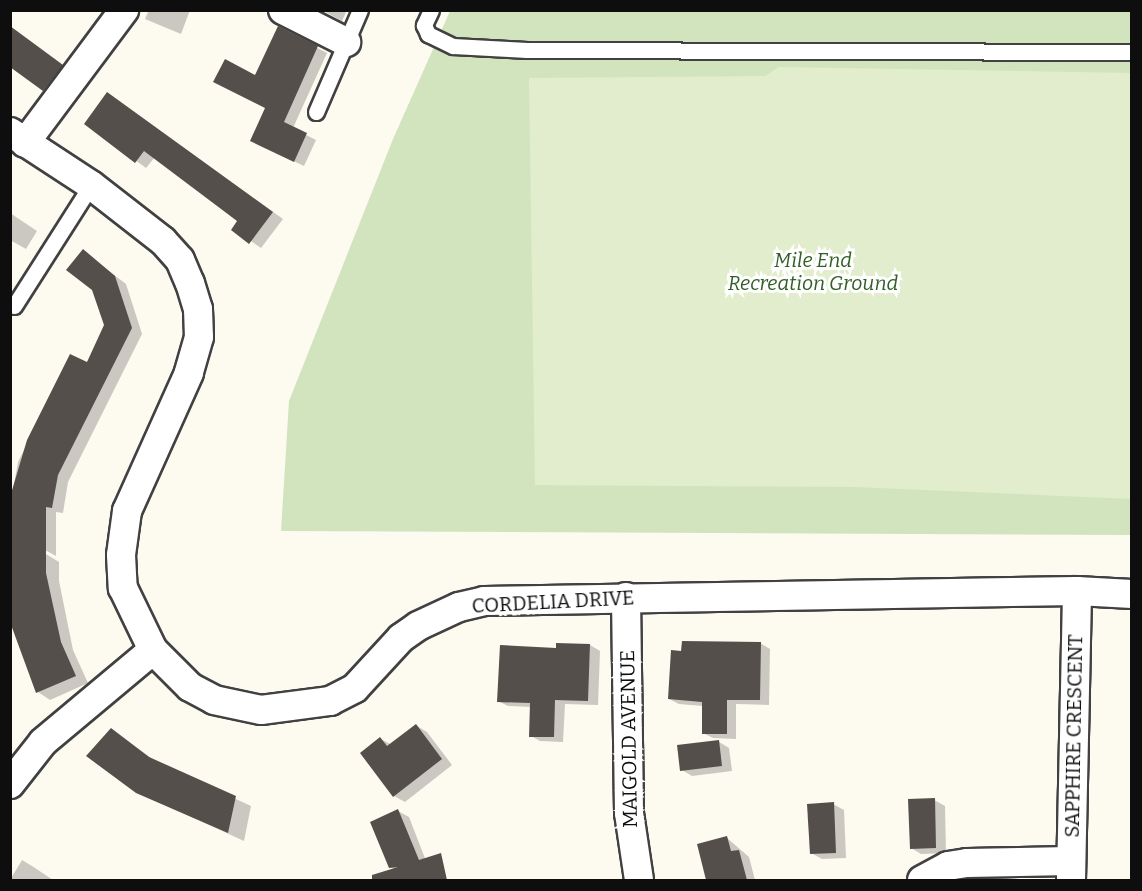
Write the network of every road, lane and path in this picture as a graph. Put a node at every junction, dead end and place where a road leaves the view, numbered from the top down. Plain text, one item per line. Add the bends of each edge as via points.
1 (124, 10) edge
2 (283, 10) edge
3 (360, 10) edge
4 (431, 10) edge
5 (346, 42) junction
6 (1131, 52) edge
7 (316, 112) dead end
8 (18, 137) edge
9 (91, 185) junction
10 (14, 306) dead end
11 (1077, 591) junction
12 (1131, 594) edge
13 (626, 597) junction
14 (153, 650) junction
15 (10, 784) edge
16 (1071, 871) edge
17 (639, 880) edge
18 (922, 880) edge

1 - 8 street
2 - 5 street
3 - 5 lane
4 - 6 lane via 424,25 428,34 453,46 527,50
5 - 7 lane
8 - 9 street, CORDELIA DRIVE
9 - 10 lane
9 - 14 street, CORDELIA DRIVE via 164,241 180,260 198,309 199,337 189,374 127,511 121,555 123,588
11 - 12 street, CORDELIA DRIVE
11 - 13 street, CORDELIA DRIVE
11 - 16 street, SAPPHIRE CRESCENT
13 - 14 street, CORDELIA DRIVE via 510,600 459,607 401,638 355,688 330,701 282,710 240,708 214,700 190,687
13 - 17 street, MAIGOLD AVENUE via 628,813
14 - 15 street via 43,742
16 - 18 street via 967,863 948,866

